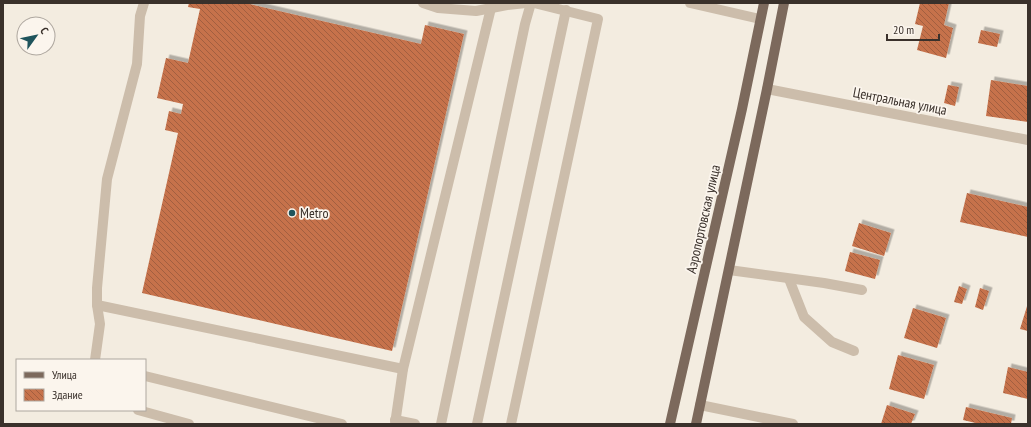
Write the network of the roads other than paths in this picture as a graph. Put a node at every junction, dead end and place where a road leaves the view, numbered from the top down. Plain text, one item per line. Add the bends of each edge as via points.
1 (144, 3) edge
2 (423, 3) edge
3 (526, 3) edge
4 (532, 3) edge
5 (690, 3) edge
6 (764, 3) edge
7 (784, 3) edge
8 (491, 8) junction
9 (566, 10) junction
10 (760, 19) junction
11 (768, 89) junction
12 (1028, 140) edge
13 (728, 270) junction
14 (789, 279) junction
15 (862, 290) dead end
16 (97, 305) junction
17 (854, 351) dead end
18 (95, 359) edge
19 (403, 369) junction
20 (146, 376) edge
21 (700, 405) junction
22 (142, 411) edge
23 (395, 422) edge
24 (189, 424) edge
25 (342, 424) edge
26 (415, 424) edge
27 (441, 424) edge
28 (477, 424) edge
29 (512, 424) edge
30 (670, 424) edge
31 (696, 424) edge
32 (793, 424) edge

1 - 16 street via 140,16 137,64 107,179
2 - 8 street via 438,8 476,11
3 - 8 street
4 - 9 street
4 - 27 street via 523,32
5 - 10 street
6 - 10 main road, Аэропортовская улица
7 - 11 main road
8 - 19 street
9 - 28 street
9 - 29 street via 598,19
10 - 30 main road, Аэропортовская улица
11 - 12 street, Центральная улица
11 - 13 main road
13 - 14 street
13 - 21 main road
14 - 15 street
14 - 17 street via 804,317 832,342
16 - 18 street via 100,324
16 - 19 street
19 - 23 street
20 - 25 street
21 - 31 main road
21 - 32 street
22 - 24 street
23 - 26 street

